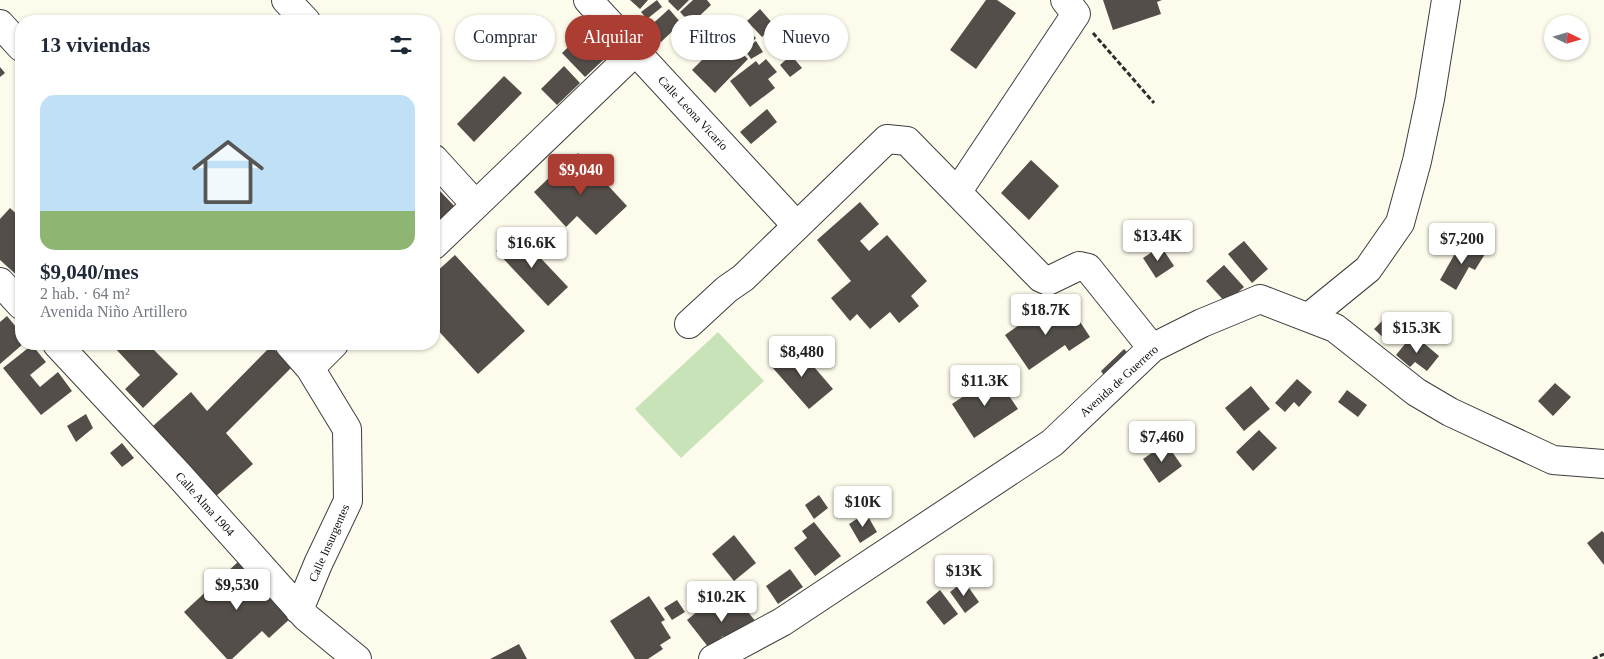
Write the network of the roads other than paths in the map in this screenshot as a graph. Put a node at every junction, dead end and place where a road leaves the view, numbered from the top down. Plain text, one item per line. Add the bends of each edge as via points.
1 (286, 0) edge
2 (588, 0) edge
3 (1446, 0) edge
4 (1070, 7) edge
5 (300, 15) edge
6 (602, 15) edge
7 (0, 24) edge
8 (15, 41) edge
9 (627, 60) edge
10 (644, 60) edge
11 (440, 166) edge
12 (958, 191) junction
13 (475, 204) junction
14 (797, 226) junction
15 (440, 239) edge
16 (0, 282) edge
17 (15, 298) edge
18 (1309, 317) junction
19 (689, 324) dead end
20 (1152, 348) junction
21 (63, 350) edge
22 (294, 350) edge
23 (328, 350) edge
24 (310, 368) junction
25 (1604, 464) edge
26 (299, 610) junction
27 (357, 659) edge
28 (713, 659) edge

1 - 5 street
2 - 6 street, Calle Leona Vicario
3 - 18 street via 1428,108 1400,224 1368,268
4 - 12 street
7 - 8 street
9 - 13 street
10 - 14 street, Calle Leona Vicario
11 - 13 street
12 - 14 street via 907,141 887,139
12 - 20 street via 1041,278 1048,281 1079,266 1088,268
13 - 15 street
14 - 19 street
16 - 17 street
18 - 20 street, Avenida de Guerrero via 1260,299
18 - 25 street, Avenida de Guerrero via 1335,328 1416,392 1450,412 1553,460
20 - 28 street, Avenida de Guerrero via 1052,443 782,622
21 - 26 street, Calle Alma 1904
22 - 24 street, Calle Insurgentes
23 - 24 street
24 - 26 street, Calle Insurgentes via 348,429 348,500
26 - 27 street, Calle Alma 1904

